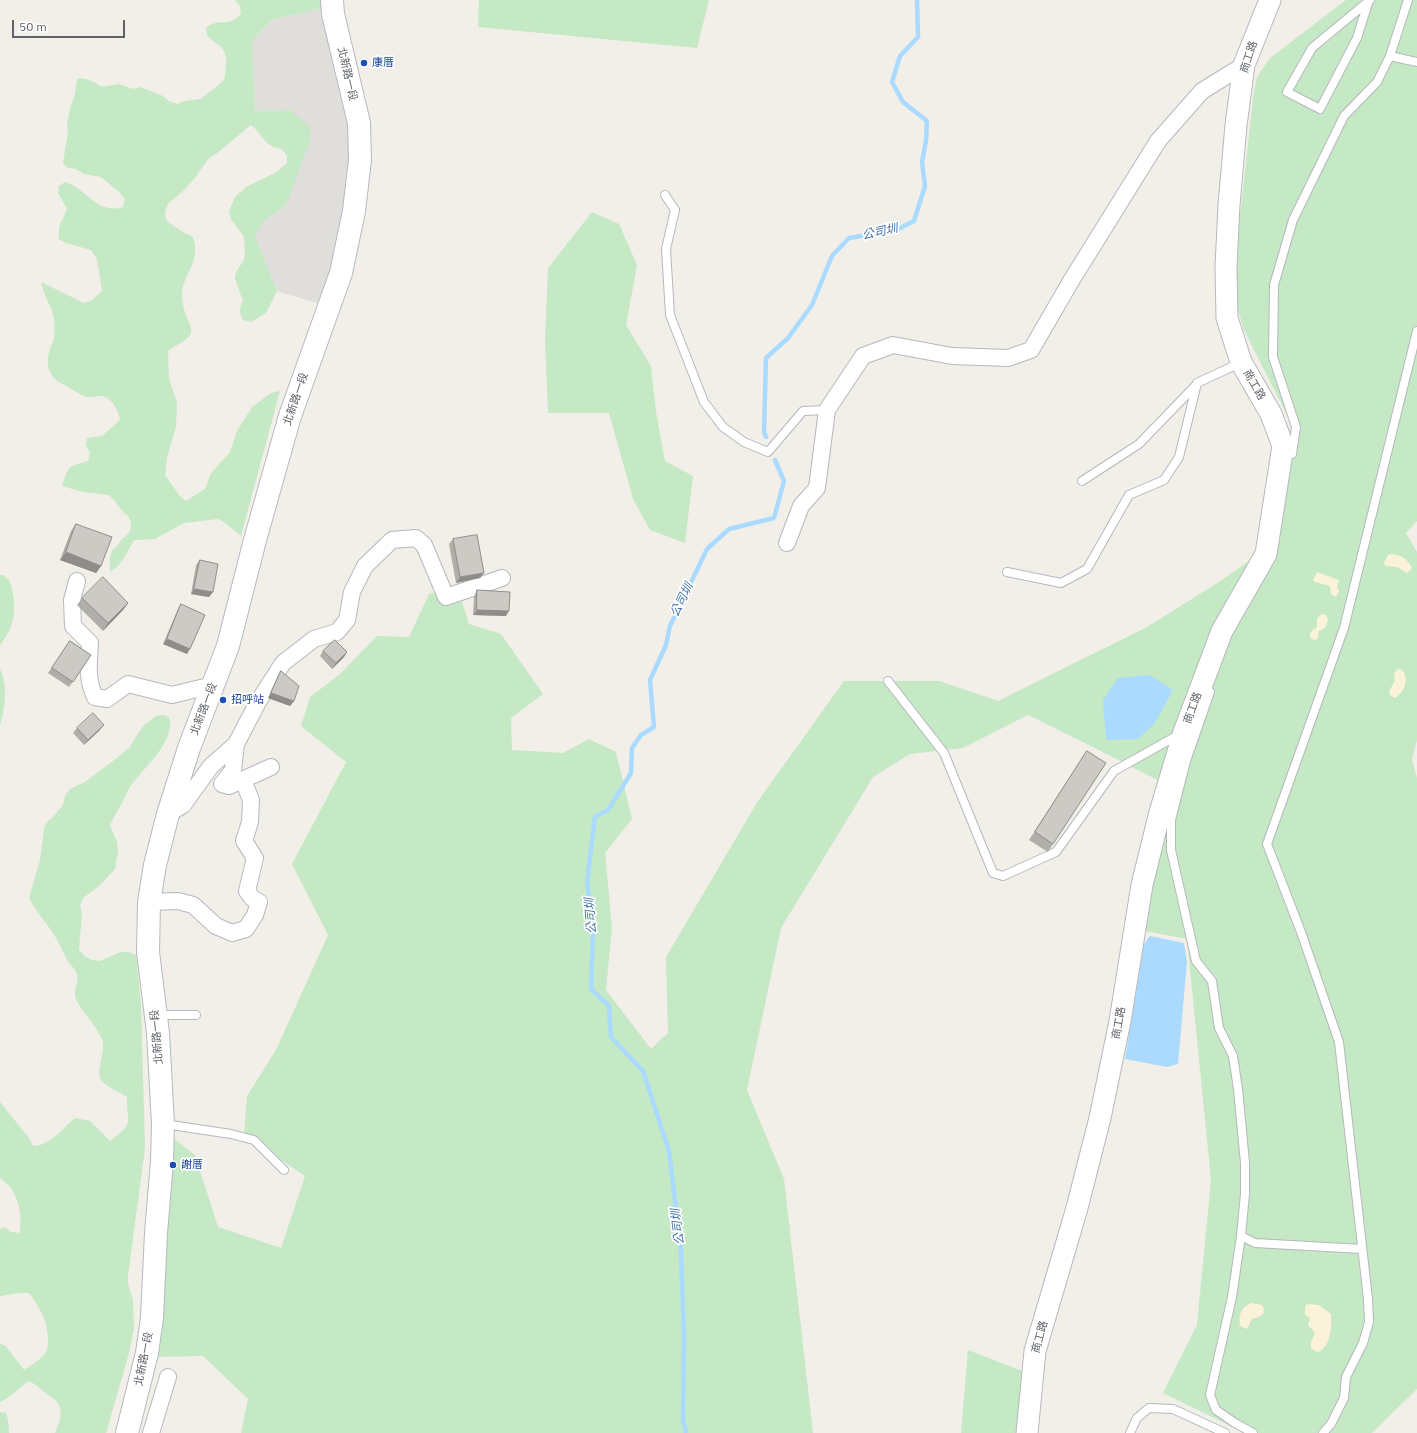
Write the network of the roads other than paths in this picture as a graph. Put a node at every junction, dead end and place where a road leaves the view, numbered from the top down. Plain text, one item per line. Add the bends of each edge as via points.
1 (332, 0) edge
2 (1270, 0) edge
3 (1408, 0) edge
4 (1369, 1) edge
5 (1390, 56) junction
6 (1417, 62) edge
7 (1244, 65) junction
8 (665, 195) dead end
9 (1417, 330) edge
10 (1241, 362) junction
11 (1197, 384) junction
12 (827, 410) junction
13 (1291, 459) dead end
14 (1082, 481) dead end
15 (787, 543) dead end
16 (1274, 552) dead end
17 (1007, 572) dead end
18 (502, 578) dead end
19 (78, 581) dead end
20 (1253, 594) dead end
21 (888, 681) dead end
22 (213, 685) junction
23 (1212, 686) dead end
24 (1184, 732) junction
25 (236, 744) junction
26 (271, 767) dead end
27 (243, 780) junction
28 (168, 814) junction
29 (149, 902) junction
30 (156, 1015) junction
31 (196, 1015) dead end
32 (163, 1124) junction
33 (284, 1170) dead end
34 (1241, 1236) junction
35 (1362, 1249) junction
36 (168, 1377) dead end
37 (127, 1433) edge
38 (151, 1433) edge
39 (1027, 1433) edge
40 (1130, 1433) edge
41 (1225, 1433) edge
42 (1253, 1433) edge
43 (1323, 1433) edge

1 - 22 main road, 北新路一段 via 333,14 359,123 360,160 354,211 341,273 290,416 228,646
2 - 7 street, 商工路
3 - 5 lane
4 - 4 lane via 1312,48 1287,92 1320,109 1357,38
5 - 6 lane
5 - 13 lane via 1377,82 1344,116 1293,220 1274,285 1273,357 1296,427
7 - 10 street, 商工路 via 1235,133 1226,267 1227,318
7 - 12 street via 1202,91 1158,141 1071,280 1031,350 1008,358 952,356 894,345 862,356
8 - 12 lane via 675,210 666,249 670,315 704,402 723,427 744,442 768,452 803,411
9 - 35 lane via 1344,628 1267,844 1301,932 1338,1042
10 - 11 lane
10 - 24 street, 商工路 via 1271,414 1283,446 1266,554 1222,631
11 - 14 lane via 1140,444
11 - 17 lane via 1179,457 1164,480 1129,495 1087,569 1061,583
12 - 15 street via 817,488 801,506
16 - 20 lane
18 - 25 street via 446,597 424,546 416,538 392,540 365,566 352,592 347,620 337,632 314,639 283,663 258,702
19 - 22 street via 72,600 73,626 90,643 88,669 90,686 96,697 107,699 128,684 172,695
21 - 24 lane via 944,753 993,873 1003,876 1056,852 1114,771
22 - 28 main road, 北新路一段
23 - 34 lane via 1186,761 1171,820 1171,850 1196,961 1212,981 1219,1028 1233,1056 1245,1163
24 - 39 street, 商工路 via 1142,885 1120,1021 1100,1118 1077,1208 1035,1351
25 - 27 street via 233,770 222,784 229,786
25 - 28 street via 211,766 183,805
26 - 27 street
27 - 29 street via 251,800 250,822 244,841 255,858 248,891 252,898 259,902 255,915 246,929 232,933 226,931 216,926 193,905 178,901
28 - 29 main road, 北新路一段
29 - 30 main road, 北新路一段 via 148,952
30 - 31 lane
30 - 32 main road, 北新路一段
32 - 33 lane via 254,1140
32 - 37 main road, 北新路一段 via 152,1318 147,1353
34 - 35 lane via 1255,1243
34 - 42 lane via 1232,1297 1210,1395 1216,1410
35 - 43 lane via 1369,1322 1363,1343 1346,1377 1344,1398 1331,1424
36 - 38 street
40 - 41 lane via 1137,1418 1149,1408 1173,1409

